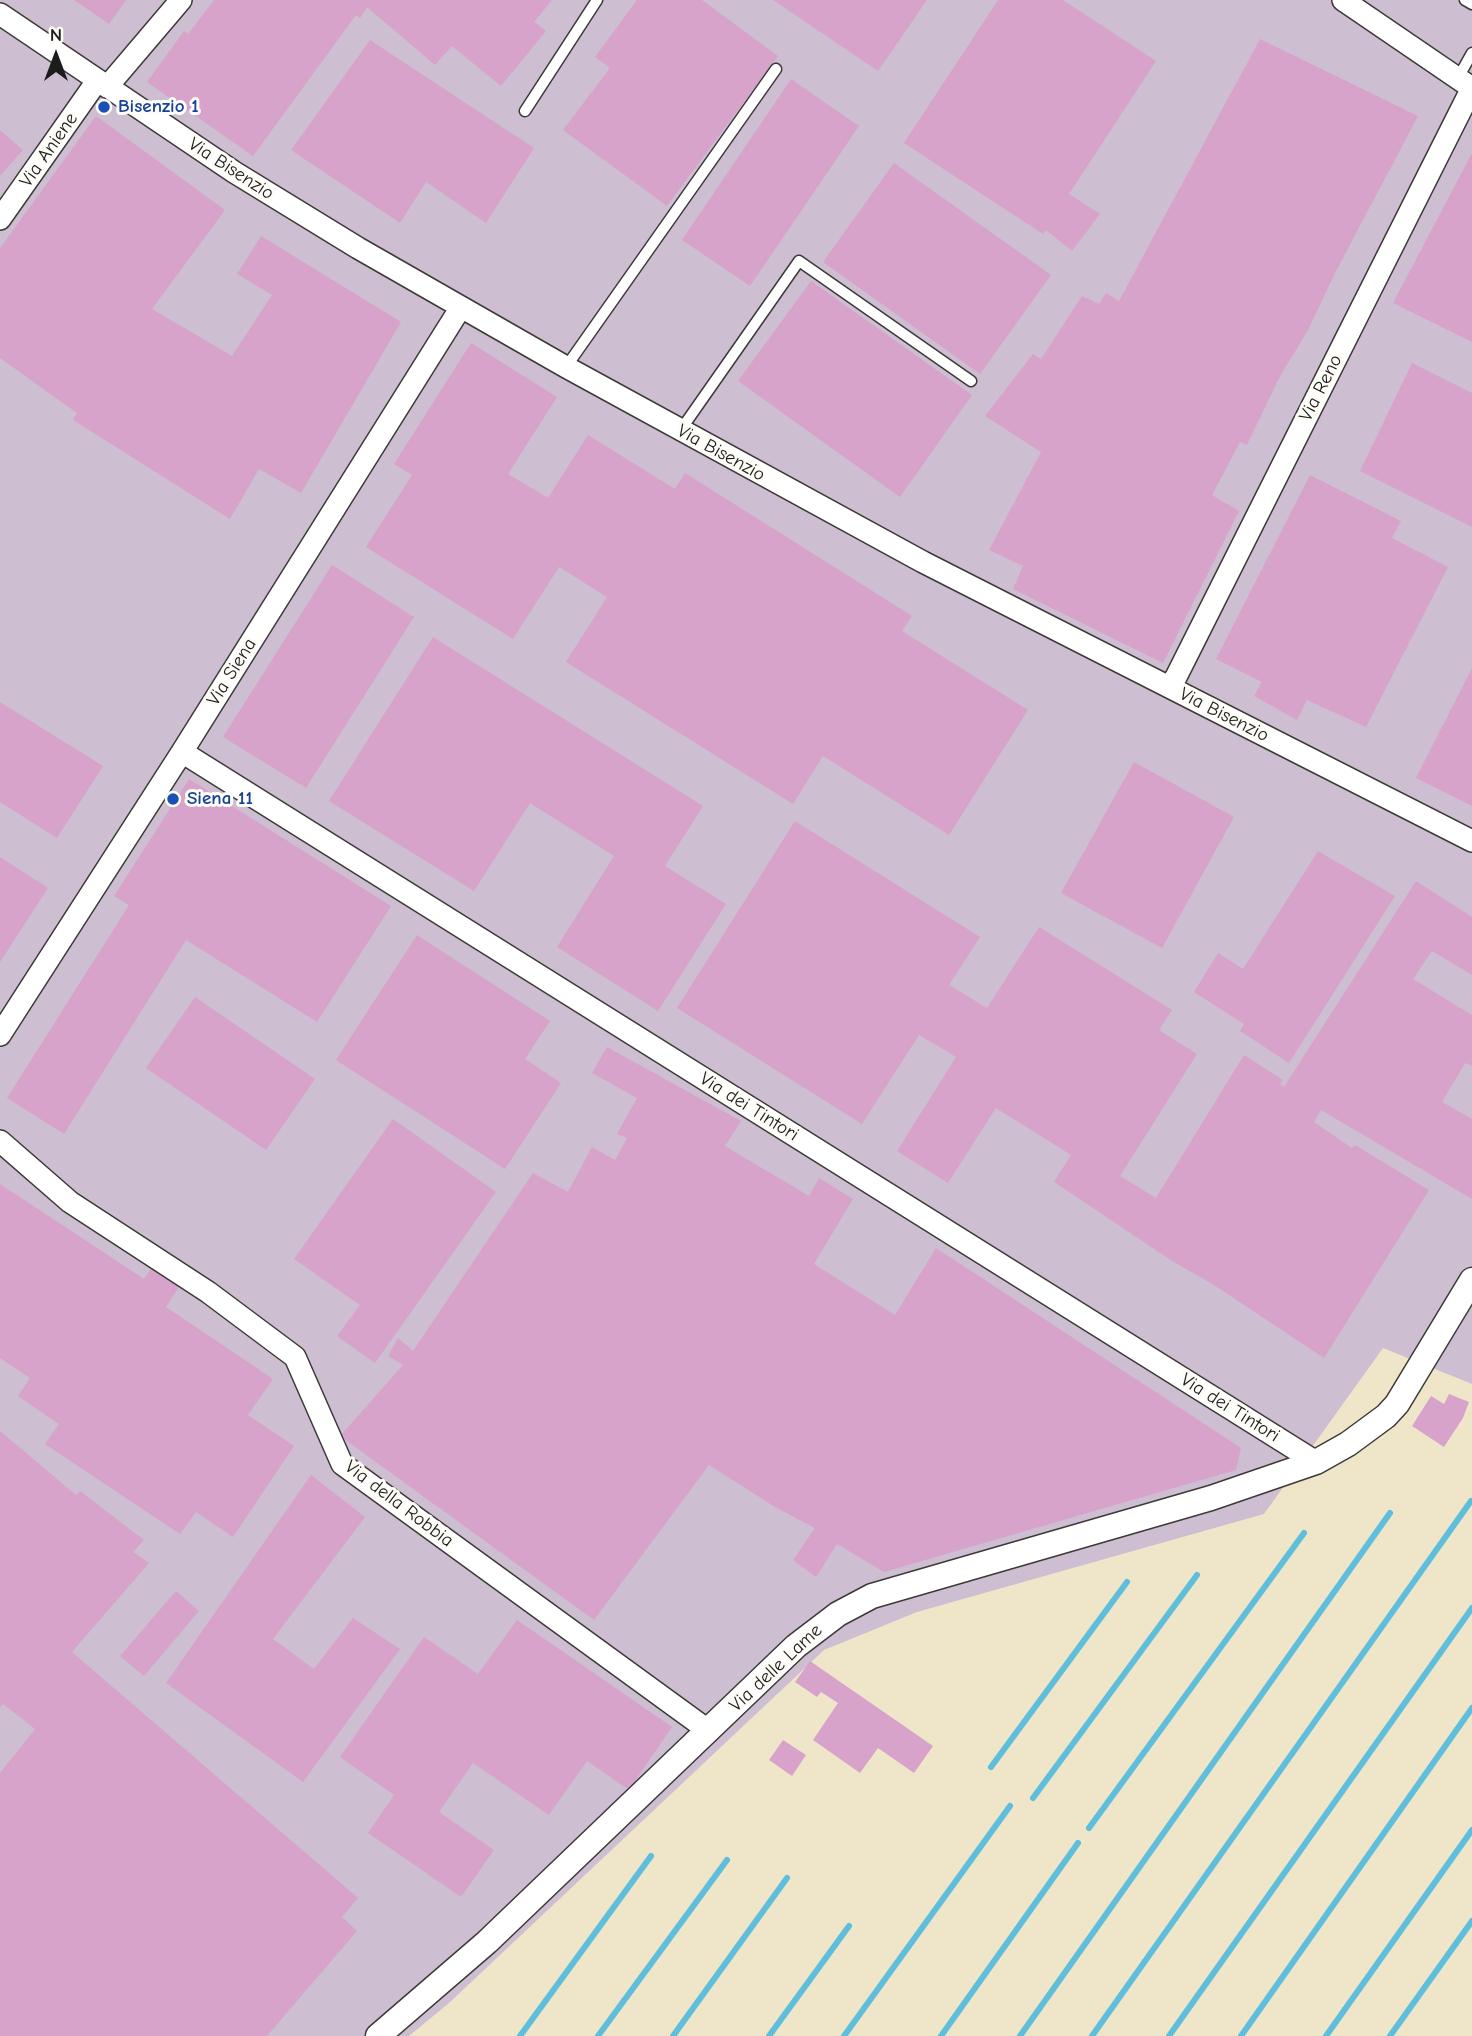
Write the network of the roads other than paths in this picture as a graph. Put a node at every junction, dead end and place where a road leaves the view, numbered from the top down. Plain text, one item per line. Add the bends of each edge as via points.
1 (181, 0) edge
2 (597, 0) edge
3 (1343, 0) edge
4 (1465, 0) edge
5 (1472, 4) edge
6 (0, 14) edge
7 (1472, 53) edge
8 (776, 69) dead end
9 (102, 84) junction
10 (1467, 85) edge
11 (525, 111) dead end
12 (0, 219) edge
13 (461, 307) junction
14 (566, 368) junction
15 (971, 381) dead end
16 (680, 431) junction
17 (1169, 687) junction
18 (182, 752) junction
19 (1472, 841) edge
20 (0, 1035) edge
21 (0, 1141) edge
22 (1472, 1280) edge
23 (1317, 1462) junction
24 (709, 1731) junction
25 (378, 2036) edge

1 - 9 street, Via Aniene
2 - 11 lane
3 - 10 street
4 - 5 lane
6 - 9 street, Via Bisenzio
7 - 10 lane
8 - 14 lane
9 - 12 street, Via Aniene
9 - 13 street, Via Bisenzio via 234,172
10 - 17 street, Via Reno
13 - 14 street, Via Bisenzio
13 - 18 street, Via Siena
14 - 16 street, Via Bisenzio
15 - 16 lane via 799,261
16 - 17 street, Via Bisenzio
17 - 19 street, Via Bisenzio
18 - 20 street, Via Siena
18 - 23 street, Via dei Tintori
21 - 24 street, Via della Robbia via 70,1202 295,1357 342,1464
22 - 23 street, Via delle Lame via 1397,1404 1348,1444
23 - 24 street, Via delle Lame via 1211,1498 872,1596 838,1614 796,1646
24 - 25 street, Via delle Lame via 487,1942

